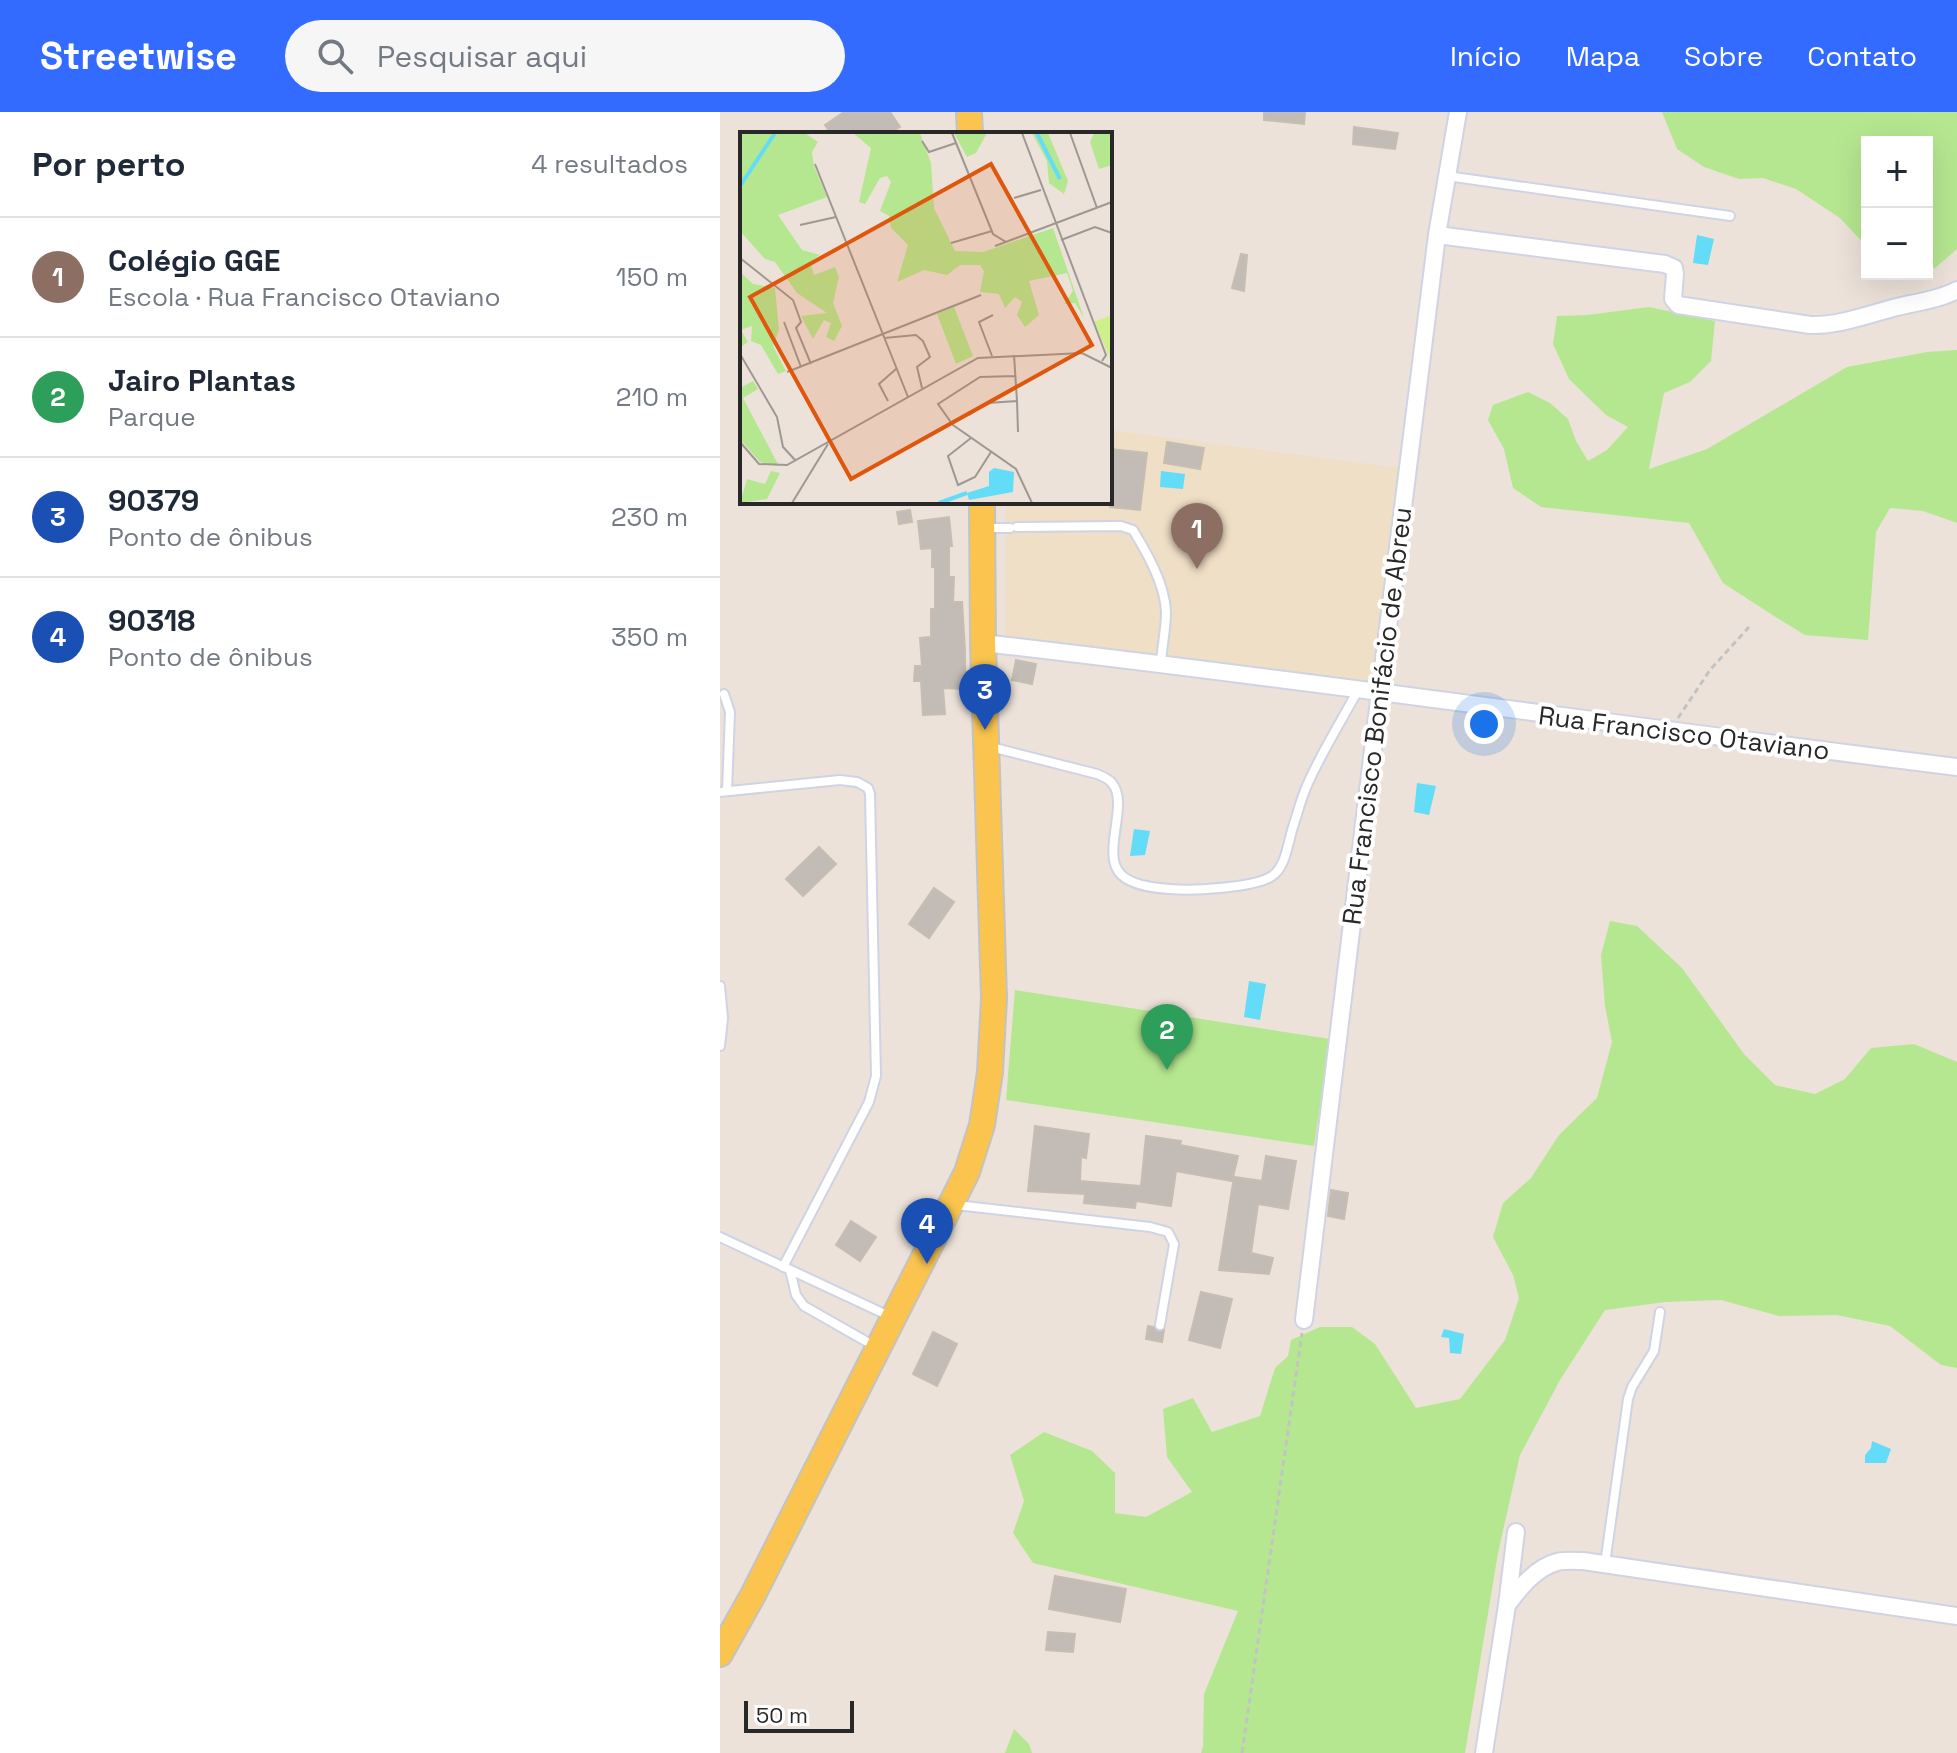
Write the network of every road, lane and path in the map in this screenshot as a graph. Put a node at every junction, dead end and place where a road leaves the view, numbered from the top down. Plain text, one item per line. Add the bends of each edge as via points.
1 (969, 112) edge
2 (1458, 112) edge
3 (970, 132) edge
4 (1447, 176) junction
5 (1730, 216) dead end
6 (1437, 235) junction
7 (1957, 290) edge
8 (982, 504) edge
9 (982, 528) junction
10 (1749, 627) dead end
11 (983, 643) junction
12 (1161, 663) junction
13 (1358, 690) junction
14 (1380, 692) junction
15 (724, 694) dead end
16 (1670, 732) junction
17 (986, 746) junction
18 (1957, 767) edge
19 (723, 791) edge
20 (720, 986) edge
21 (720, 1046) edge
22 (951, 1204) junction
23 (720, 1237) edge
24 (786, 1268) junction
25 (1660, 1312) dead end
26 (894, 1319) junction
27 (1304, 1320) joint
28 (1160, 1325) dead end
29 (878, 1348) junction
30 (1516, 1532) dead end
31 (1605, 1564) junction
32 (1507, 1605) junction
33 (1957, 1616) edge
34 (720, 1654) edge
35 (1242, 1753) edge
36 (1484, 1753) edge

1 - 3 main road
2 - 4 street, Rua Francisco Bonifácio de Abreu
4 - 5 lane
4 - 6 street, Rua Francisco Bonifácio de Abreu
6 - 7 street via 1665,264 1674,268 1673,299 1678,305 1810,325 1832,324
6 - 14 street, Rua Francisco Bonifácio de Abreu
8 - 9 main road
9 - 11 main road
9 - 12 lane via 1133,530 1164,600
10 - 16 path via 1710,670
11 - 12 street, Rua Francisco Otaviano
11 - 17 main road
12 - 13 street, Rua Francisco Otaviano
13 - 14 street, Rua Francisco Otaviano
13 - 17 lane via 1308,783 1281,865 1258,882 1191,890 1125,878 1116,868 1113,849 1118,804 1111,781
14 - 16 street, Rua Francisco Otaviano
14 - 27 street, Rua Francisco Bonifácio de Abreu
15 - 19 lane via 730,712
16 - 18 street, Rua Francisco Otaviano
17 - 22 main road via 994,998 990,1072 982,1125
19 - 24 lane via 840,780 857,782 870,794 876,1076 869,1102
20 - 21 lane
22 - 26 main road
22 - 28 lane via 1168,1232 1174,1244
23 - 24 lane
24 - 26 lane
24 - 29 lane via 804,1306
25 - 31 lane via 1654,1351 1628,1399
26 - 29 main road
27 - 35 path
29 - 34 main road
30 - 32 street
31 - 32 street via 1557,1562 1539,1571
31 - 33 street
32 - 36 street

